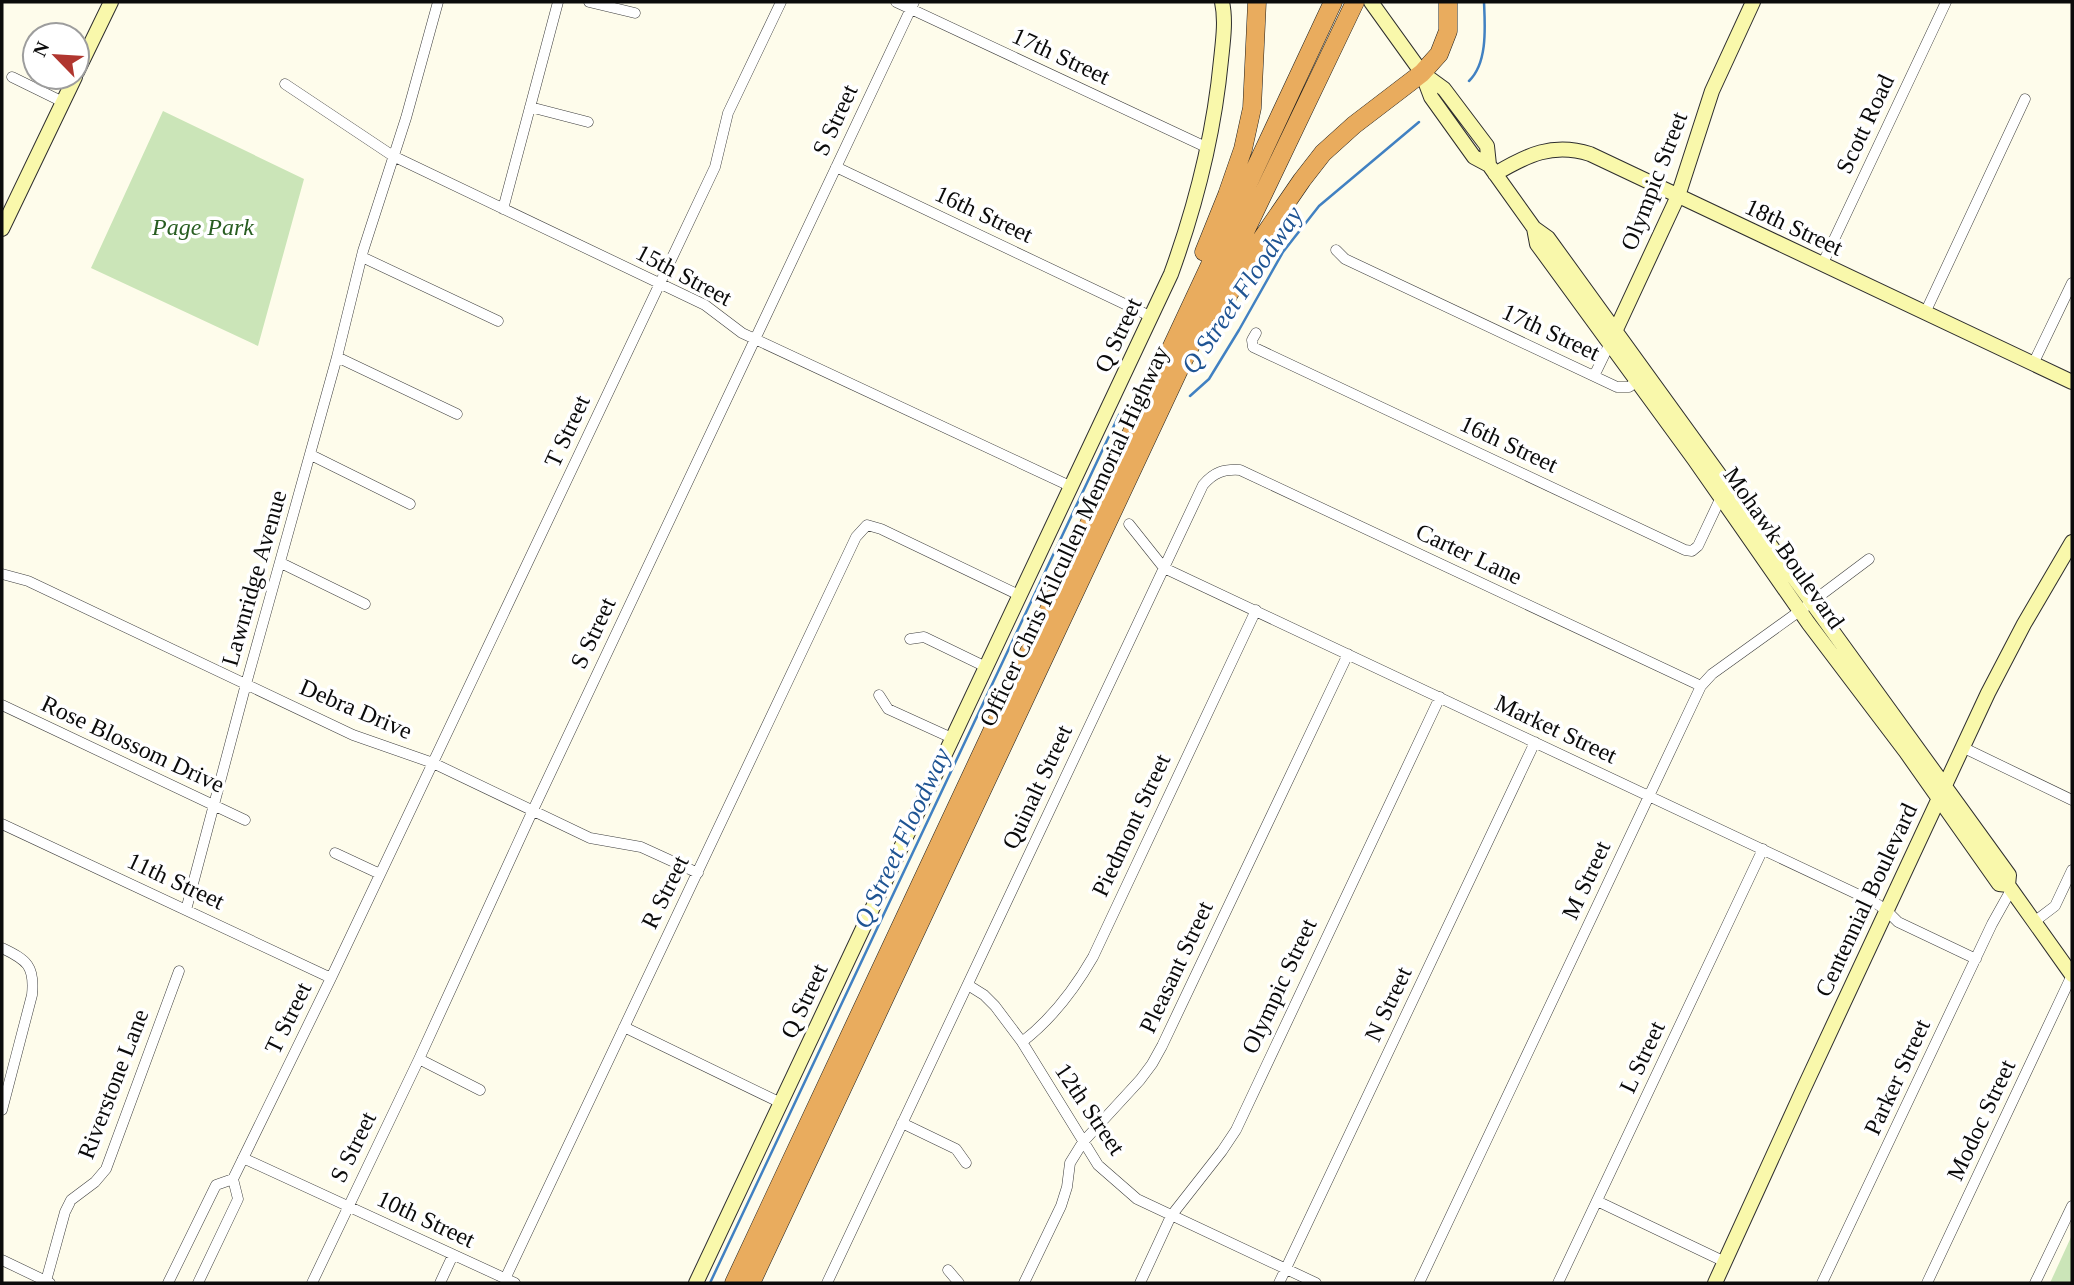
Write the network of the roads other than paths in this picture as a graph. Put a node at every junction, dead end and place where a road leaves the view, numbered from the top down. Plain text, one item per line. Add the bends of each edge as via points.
1 (111, 2) edge
2 (438, 2) edge
3 (558, 2) edge
4 (589, 2) edge
5 (781, 2) edge
6 (896, 2) edge
7 (1222, 2) edge
8 (1257, 2) edge
9 (1333, 2) edge
10 (1355, 2) edge
11 (1448, 2) edge
12 (1753, 2) edge
13 (1946, 2) edge
14 (912, 5) edge
15 (1375, 7) edge
16 (635, 13) dead end
17 (91, 44) edge
18 (1422, 73) junction
19 (12, 77) dead end
20 (285, 84) dead end
21 (68, 91) edge
22 (2025, 99) dead end
23 (63, 102) junction
24 (530, 107) junction
25 (588, 122) dead end
26 (1208, 148) junction
27 (393, 156) junction
28 (836, 167) junction
29 (1492, 170) junction
30 (1678, 196) junction
31 (502, 209) junction
32 (2, 229) edge
33 (1336, 250) dead end
34 (362, 257) junction
35 (1822, 265) junction
36 (659, 283) junction
37 (2072, 283) edge
38 (1925, 313) junction
39 (1152, 317) junction
40 (498, 321) dead end
41 (1182, 325) junction
42 (1256, 333) dead end
43 (1613, 337) junction
44 (755, 339) junction
45 (1191, 345) junction
46 (337, 358) junction
47 (2033, 364) junction
48 (1594, 376) junction
49 (1637, 381) junction
50 (2072, 382) edge
51 (457, 414) dead end
52 (311, 455) junction
53 (1217, 472) joint
54 (1072, 487) junction
55 (1724, 491) junction
56 (410, 504) dead end
57 (1129, 524) dead end
58 (2072, 542) edge
59 (1869, 559) dead end
60 (281, 563) junction
61 (1164, 568) junction
62 (2, 574) edge
63 (1021, 596) junction
64 (365, 604) dead end
65 (1807, 606) junction
66 (1256, 610) junction
67 (910, 639) dead end
68 (1348, 654) junction
69 (986, 667) junction
70 (246, 684) junction
71 (1700, 686) junction
72 (879, 695) dead end
73 (1440, 697) junction
74 (2, 705) edge
75 (954, 739) junction
76 (1535, 742) junction
77 (1962, 747) junction
78 (433, 763) junction
79 (1941, 792) junction
80 (1649, 796) junction
81 (2072, 800) edge
82 (214, 806) junction
83 (533, 810) junction
84 (246, 820) dead end
85 (2, 824) edge
86 (1763, 849) junction
87 (335, 853) dead end
88 (2072, 870) edge
89 (698, 873) junction
90 (380, 874) junction
91 (2009, 887) junction
92 (186, 910) junction
93 (1886, 910) junction
94 (2034, 922) junction
95 (2, 948) edge
96 (1976, 959) junction
97 (179, 971) dead end
98 (2072, 975) edge
99 (331, 978) junction
100 (968, 985) junction
101 (624, 1027) junction
102 (1021, 1042) junction
103 (419, 1059) junction
104 (480, 1090) dead end
105 (781, 1103) junction
106 (2, 1110) edge
107 (902, 1124) junction
108 (1083, 1142) junction
109 (243, 1158) junction
110 (967, 1163) dead end
111 (233, 1180) junction
112 (1597, 1202) junction
113 (347, 1206) junction
114 (2072, 1206) edge
115 (1171, 1216) junction
116 (453, 1255) junction
117 (2, 1260) edge
118 (1723, 1261) junction
119 (1286, 1269) junction
120 (948, 1270) dead end
121 (510, 1281) edge
122 (48, 1282) edge
123 (168, 1283) edge
124 (198, 1283) edge
125 (312, 1283) edge
126 (440, 1283) edge
127 (696, 1283) edge
128 (734, 1283) edge
129 (751, 1283) edge
130 (827, 1283) edge
131 (959, 1283) edge
132 (1024, 1283) edge
133 (1139, 1283) edge
134 (1279, 1283) edge
135 (1316, 1283) edge
136 (1419, 1283) edge
137 (1558, 1283) edge
138 (1715, 1283) edge
139 (1822, 1283) edge
140 (1927, 1283) edge
141 (2035, 1283) edge

1 - 17 main road
2 - 27 street, Lawnridge Avenue
3 - 24 street
4 - 16 street
5 - 36 street, T Street via 728,113 715,167
6 - 14 street, 17th Street
7 - 26 main road, Q Street via 1224,36
8 - 41 highway via 1252,108 1245,139 1184,301
9 - 41 highway, Officer Chris Kilcullen Memorial Highway
10 - 45 highway, Officer Chris Kilcullen Memorial Highway
11 - 18 highway via 1448,30 1439,54
12 - 30 main road, Olympic Street via 1712,91
13 - 35 street, Scott Road
14 - 26 street, 17th Street
14 - 28 street, S Street
15 - 18 main road, Mohawk Boulevard
18 - 29 main road, Mohawk Boulevard via 1444,89 1487,146
18 - 45 highway via 1324,153 1260,240 1214,321
19 - 23 street
20 - 27 street, 15th Street
21 - 23 main road
22 - 38 street
23 - 32 main road
24 - 25 street
24 - 31 street
26 - 39 main road, Q Street via 1185,236
27 - 31 street, 15th Street
27 - 34 street, Lawnridge Avenue
28 - 39 street, 16th Street
28 - 44 street, S Street
29 - 30 main road, 18th Street via 1561,148 1590,155
29 - 43 main road, Mohawk Boulevard via 1534,228 1548,238
30 - 35 main road, 18th Street
30 - 43 main road, Olympic Street
31 - 36 street, 15th Street
33 - 48 street, 17th Street via 1345,259
34 - 40 street
34 - 46 street, Lawnridge Avenue
35 - 38 main road, 18th Street
36 - 44 street, 15th Street via 705,305
36 - 78 street, T Street
37 - 47 street
38 - 47 main road, 18th Street
39 - 54 main road, Q Street
41 - 128 highway, Officer Chris Kilcullen Memorial Highway
42 - 55 street, 16th Street via 1253,347 1685,550 1698,547
43 - 48 street, Olympic Street
43 - 49 main road, Mohawk Boulevard
43 - 55 main road, Mohawk Boulevard
44 - 54 street, 15th Street
44 - 83 street, S Street
45 - 129 highway, Officer Chris Kilcullen Memorial Highway
46 - 51 street
46 - 52 street, Lawnridge Avenue
47 - 50 main road, 18th Street
48 - 49 street, 17th Street via 1621,387
49 - 55 main road, Mohawk Boulevard
52 - 56 street
52 - 60 street, Lawnridge Avenue
53 - 61 street, Quinalt Street via 1203,485
53 - 71 street, Carter Lane via 1240,470
54 - 63 main road, Q Street
55 - 65 main road, Mohawk Boulevard
57 - 61 street, Market Street
58 - 77 main road, Centennial Boulevard via 2007,655
59 - 65 street, M Street
60 - 64 street
60 - 70 street, Lawnridge Avenue
61 - 66 street, Market Street
61 - 100 street, Quinalt Street
62 - 70 street, Debra Drive via 28,581
63 - 69 main road, Q Street
63 - 89 street, R Street via 867,526 852,544
65 - 71 street, M Street
65 - 79 main road, Mohawk Boulevard
66 - 68 street, Market Street
66 - 102 street, Piedmont Street via 1093,957 1057,1009
67 - 69 street via 924,636
68 - 73 street, Market Street
68 - 108 street, Pleasant Street via 1162,1046 1140,1080
69 - 75 main road, Q Street
70 - 78 street, Debra Drive via 353,735
70 - 82 street, Lawnridge Avenue
71 - 80 street, M Street
72 - 75 street via 888,709
73 - 76 street, Market Street
73 - 115 street, Olympic Street via 1236,1130
74 - 82 street, Rose Blossom Drive
75 - 105 main road, Q Street
76 - 80 street, Market Street
76 - 119 street, N Street
77 - 79 main road, Centennial Boulevard
77 - 81 street
78 - 83 street, Debra Drive
78 - 90 street, T Street
79 - 91 main road, Mohawk Boulevard via 2009,875
79 - 93 main road, Centennial Boulevard
80 - 86 street, Market Street
80 - 136 street, M Street
82 - 84 street, Rose Blossom Drive
82 - 92 street, Lawnridge Avenue
83 - 89 street, Debra Drive via 590,838 641,847
83 - 103 street, S Street
85 - 92 street, 11th Street
86 - 93 street, Market Street
86 - 112 street, L Street
87 - 90 street
88 - 94 street via 2055,905
89 - 101 street, R Street
90 - 99 street, T Street
91 - 94 main road, Mohawk Boulevard
91 - 96 street, Parker Street
92 - 99 street, 11th Street
93 - 96 street, Market Street via 1898,922
93 - 118 main road, Centennial Boulevard
94 - 98 main road, Mohawk Boulevard
95 - 106 street via 19,956 34,980
96 - 139 street, Parker Street
97 - 122 street, Riverstone Lane via 106,1169 71,1200 65,1212
98 - 140 street, Modoc Street
99 - 109 street, T Street
100 - 102 street, 12th Street via 995,1006
100 - 107 street, Quinalt Street
101 - 105 street
101 - 121 street, R Street
102 - 108 street, 12th Street
103 - 104 street
103 - 113 street, S Street
105 - 127 main road, Q Street
107 - 110 street via 956,1149
107 - 130 street, Quinalt Street
108 - 115 street, 12th Street via 1098,1164 1137,1199
108 - 132 street, Pleasant Street via 1070,1163 1061,1206
109 - 111 street, T Street
109 - 113 street, 10th Street
111 - 123 street, T Street via 216,1185
111 - 124 street, T Street via 238,1199
112 - 118 street
112 - 137 street, L Street
113 - 116 street, 10th Street
113 - 125 street, S Street
114 - 141 street
115 - 119 street, 12th Street
115 - 133 street, Olympic Street
116 - 121 street, 10th Street
116 - 126 street
117 - 122 street
118 - 138 main road, Centennial Boulevard
119 - 134 street, N Street
119 - 135 street, 12th Street
120 - 131 street

